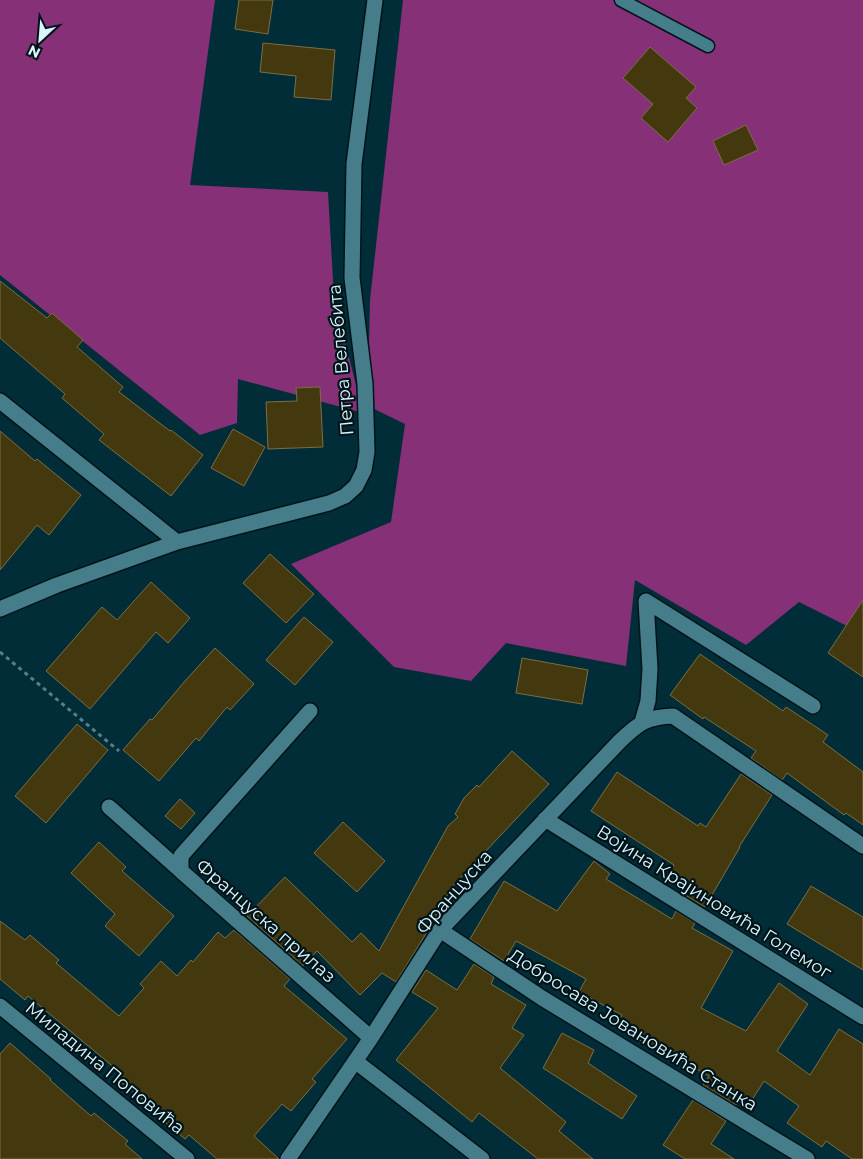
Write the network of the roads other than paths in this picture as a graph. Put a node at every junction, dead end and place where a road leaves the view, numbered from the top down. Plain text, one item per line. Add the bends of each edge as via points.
1 (375, 0) edge
2 (621, 0) edge
3 (708, 46) dead end
4 (0, 401) edge
5 (177, 542) junction
6 (0, 608) edge
7 (813, 706) dead end
8 (310, 711) dead end
9 (642, 722) junction
10 (109, 807) dead end
11 (545, 819) junction
12 (863, 846) edge
13 (181, 871) junction
14 (440, 930) junction
15 (0, 1006) edge
16 (863, 1016) edge
17 (371, 1038) junction
18 (355, 1061) junction
19 (186, 1159) edge
20 (288, 1159) edge
21 (482, 1159) edge
22 (807, 1159) edge

1 - 5 street, Петра Велебита via 354,164 352,278 365,384 367,452 361,478 352,492 329,503
2 - 3 lane
4 - 5 street
5 - 6 street, Петра Велебита
7 - 9 street via 646,601 650,669 648,701
8 - 13 street, Француска прилаз via 188,848 182,856
9 - 11 street, Француска
9 - 12 street via 655,716 673,716
10 - 13 street
11 - 14 street, Француска
11 - 16 street, Војина Крајиновића Големог
13 - 17 street, Француска прилаз
14 - 17 street, Француска
14 - 22 street, Добросава Јовановића Станка via 542,998
15 - 19 street, Миладина Поповића
17 - 18 street, Француска
18 - 20 street, Француска
18 - 21 street

